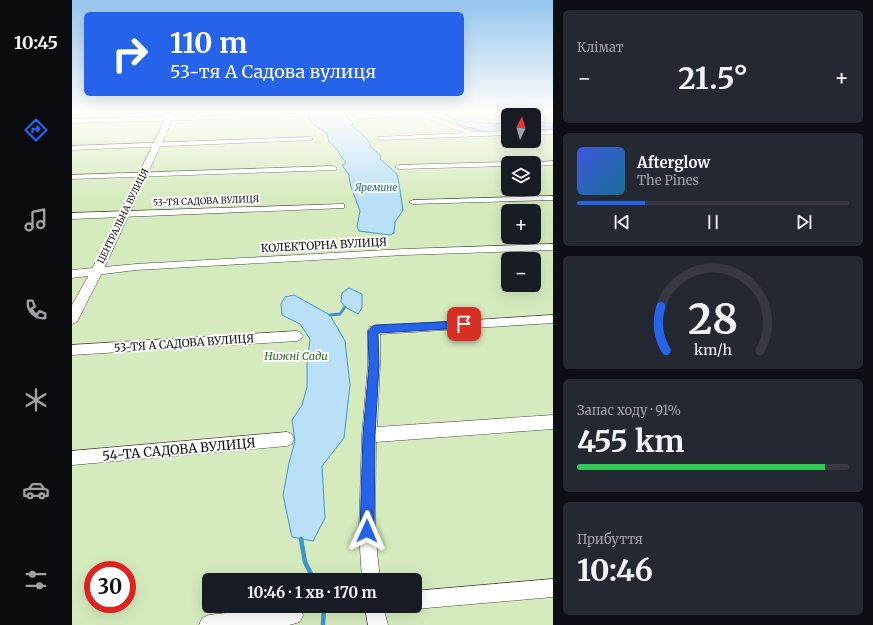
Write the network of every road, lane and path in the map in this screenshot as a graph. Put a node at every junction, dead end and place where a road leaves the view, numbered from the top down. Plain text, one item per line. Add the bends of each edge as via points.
1 (159, 141) edge
2 (244, 141) edge
3 (158, 144) junction
4 (72, 148) edge
5 (553, 163) edge
6 (501, 164) edge
7 (541, 164) edge
8 (400, 167) dead end
9 (333, 168) dead end
10 (143, 174) junction
11 (72, 177) edge
12 (553, 198) edge
13 (413, 202) dead end
14 (341, 206) dead end
15 (124, 214) junction
16 (72, 216) edge
17 (553, 247) edge
18 (97, 271) junction
19 (72, 274) edge
20 (72, 318) edge
21 (553, 319) edge
22 (296, 336) dead end
23 (72, 350) edge
24 (553, 422) edge
25 (369, 435) junction
26 (287, 439) dead end
27 (72, 458) edge
28 (370, 573) edge
29 (553, 588) edge
30 (422, 599) edge
31 (375, 613) edge
32 (293, 615) dead end
33 (209, 625) edge
34 (378, 625) edge

1 - 3 street, ЦЕНТРАЛЬНА ВУЛИЦЯ
2 - 3 street
3 - 4 street
3 - 10 street, ЦЕНТРАЛЬНА ВУЛИЦЯ
5 - 7 street
6 - 8 street
9 - 10 street
10 - 11 street
10 - 15 street, ЦЕНТРАЛЬНА ВУЛИЦЯ
12 - 13 street
14 - 15 street, 53-ТЯ САДОВА ВУЛИЦЯ
15 - 16 street, 53-ТЯ САДОВА ВУЛИЦЯ
15 - 18 street, ЦЕНТРАЛЬНА ВУЛИЦЯ
17 - 18 street, КОЛЕКТОРНА ВУЛИЦЯ via 404,252
18 - 19 street, КОЛЕКТОРНА ВУЛИЦЯ
18 - 20 street, ЦЕНТРАЛЬНА ВУЛИЦЯ
21 - 25 street via 375,329
22 - 23 street, 53-ТЯ А САДОВА ВУЛИЦЯ
24 - 25 street
25 - 28 street via 367,531
26 - 27 street, 54-ТА САДОВА ВУЛИЦЯ
29 - 30 street
31 - 34 street
32 - 33 street

